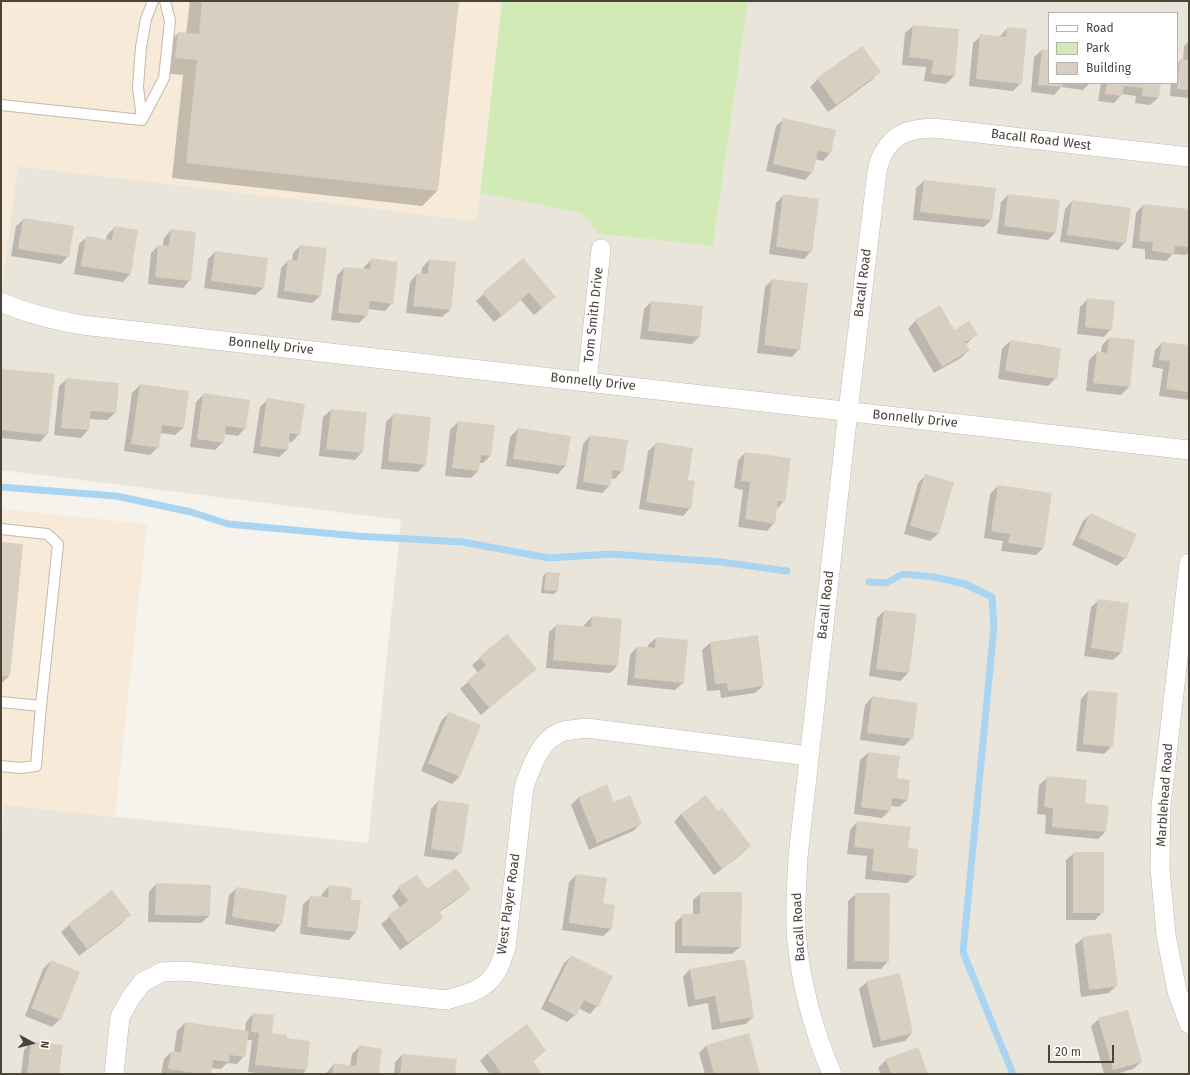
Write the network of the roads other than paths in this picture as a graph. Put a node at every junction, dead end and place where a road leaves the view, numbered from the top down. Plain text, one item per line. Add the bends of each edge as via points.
1 (153, 1) edge
2 (165, 1) edge
3 (1, 105) edge
4 (142, 120) junction
5 (895, 138) joint
6 (1189, 157) edge
7 (601, 249) dead end
8 (1, 302) edge
9 (587, 382) junction
10 (848, 411) junction
11 (1189, 450) edge
12 (1, 529) edge
13 (1189, 563) edge
14 (1, 702) edge
15 (42, 706) junction
16 (809, 756) junction
17 (1, 766) edge
18 (1189, 1024) edge
19 (114, 1074) edge
20 (832, 1074) edge

1 - 4 lane via 146,18 138,81
2 - 4 lane via 170,21 164,78
3 - 4 lane
5 - 6 street, Bacall Road West via 913,129 934,128
5 - 10 street, Bacall Road via 882,154 876,172
7 - 9 street, Tom Smith Drive
8 - 9 street, Bonnelly Drive via 50,320 82,325
9 - 10 street, Bonnelly Drive
10 - 11 street, Bonnelly Drive
10 - 16 street, Bacall Road
12 - 15 lane via 47,534 58,544
13 - 18 street, Marblehead Road via 1161,806 1160,868 1166,935 1177,991
14 - 15 lane
15 - 17 lane via 36,766
16 - 19 street, West Player Road via 586,728 562,731 547,741 532,762 524,787 506,948 498,970 486,984 470,994 446,1000 184,971 162,972 143,982 120,1017
16 - 20 street, Bacall Road via 798,857 797,942 805,993 819,1044

